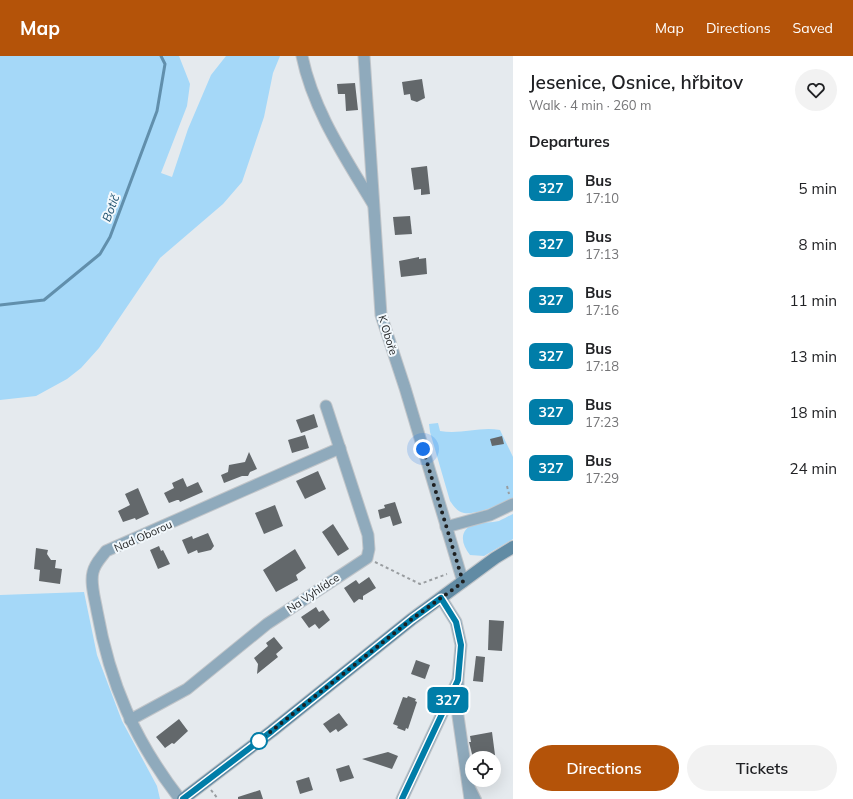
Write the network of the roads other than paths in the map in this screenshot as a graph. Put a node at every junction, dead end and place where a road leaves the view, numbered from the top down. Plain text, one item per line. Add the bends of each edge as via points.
1 (302, 56) edge
2 (364, 56) edge
3 (375, 207) junction
4 (326, 406) dead end
5 (340, 448) junction
6 (513, 504) edge
7 (446, 527) junction
8 (513, 547) edge
9 (463, 582) junction
10 (441, 598) junction
11 (458, 680) junction
12 (130, 720) junction
13 (465, 768) edge
14 (468, 787) edge
15 (472, 787) edge
16 (180, 799) edge
17 (183, 799) edge
18 (402, 799) edge
19 (470, 799) edge
20 (478, 799) edge

1 - 3 street via 306,79 339,147
2 - 3 street, K Oboře
3 - 7 street, K Oboře via 381,315
4 - 5 street
5 - 12 street, Na Vyhlídce via 368,535 367,558 266,624 187,689
5 - 12 street, Nad Oborou via 106,552 98,561 93,573 100,630 112,678
6 - 7 street via 490,515
7 - 9 street, K Oboře
8 - 9 main road
9 - 10 main road
10 - 11 street via 456,622 461,645
10 - 17 main road
11 - 13 street via 458,716
11 - 18 street
12 - 16 street, Nad Oborou via 163,776
14 - 19 street
15 - 20 lane

